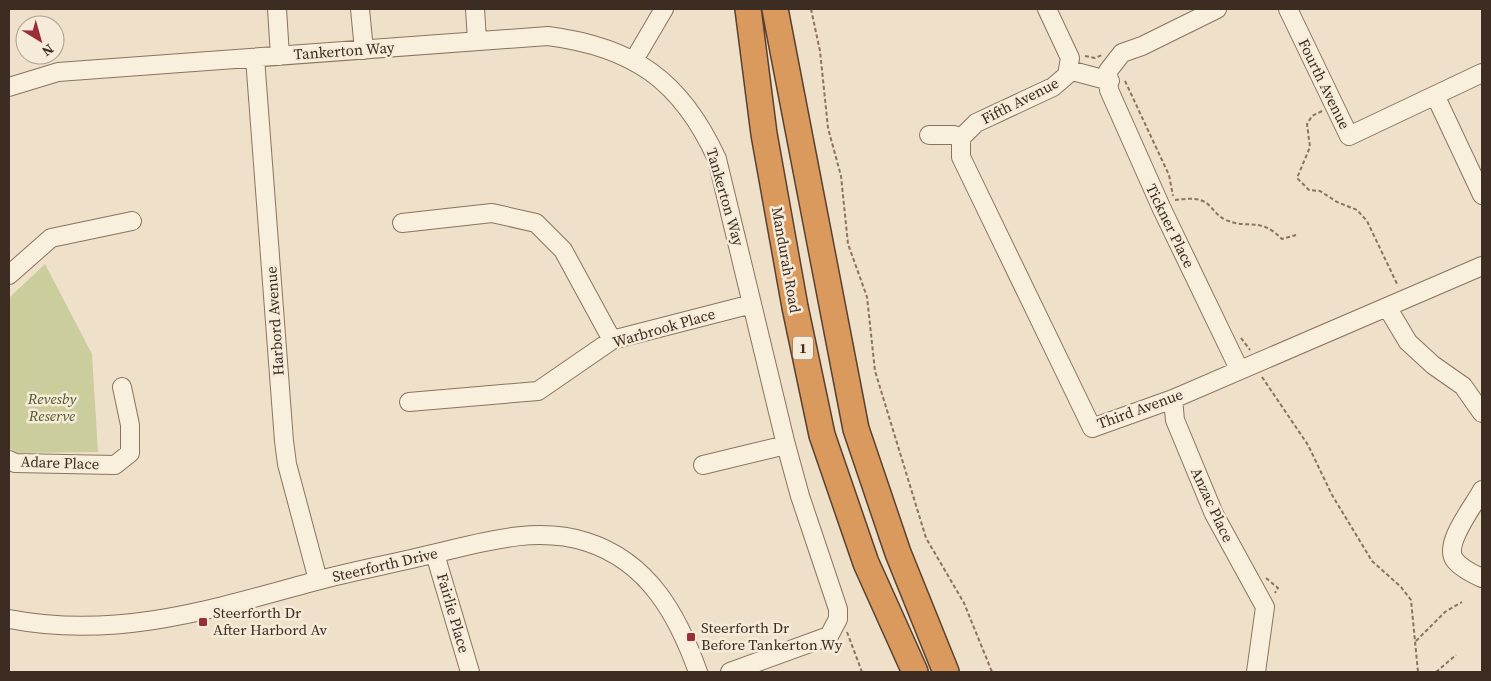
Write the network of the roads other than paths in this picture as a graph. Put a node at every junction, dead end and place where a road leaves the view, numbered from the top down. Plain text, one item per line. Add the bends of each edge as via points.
1 (277, 9) edge
2 (360, 9) edge
3 (475, 9) edge
4 (664, 9) edge
5 (748, 9) edge
6 (775, 9) edge
7 (1047, 9) edge
8 (1217, 9) edge
9 (1288, 9) edge
10 (477, 40) junction
11 (364, 50) junction
12 (280, 56) junction
13 (255, 58) junction
14 (634, 60) junction
15 (1069, 70) junction
16 (1482, 73) edge
17 (1114, 76) junction
18 (9, 87) edge
19 (1436, 95) junction
20 (929, 135) dead end
21 (961, 138) junction
22 (1482, 194) edge
23 (132, 220) dead end
24 (402, 223) dead end
25 (1482, 266) edge
26 (9, 275) edge
27 (752, 304) junction
28 (1387, 307) junction
29 (612, 340) junction
30 (1239, 369) junction
31 (122, 387) dead end
32 (1172, 399) junction
33 (409, 402) dead end
34 (1482, 413) edge
35 (786, 445) junction
36 (9, 460) edge
37 (703, 465) dead end
38 (1482, 490) edge
39 (435, 554) junction
40 (1482, 578) edge
41 (318, 580) junction
42 (9, 619) edge
43 (470, 672) edge
44 (698, 672) edge
45 (730, 672) edge
46 (915, 672) edge
47 (946, 672) edge
48 (1256, 672) edge

1 - 12 street
2 - 11 street
3 - 10 street
4 - 14 street
5 - 46 highway, Mandurah Road / 1 via 765,144 822,434 866,563
6 - 47 highway via 856,429 898,553
7 - 15 street via 1070,58
8 - 17 street via 1122,53 1108,71
9 - 19 street, Fourth Avenue via 1349,136
10 - 11 street, Tankerton Way
10 - 14 street, Tankerton Way via 548,36 583,40
11 - 12 street, Tankerton Way
12 - 13 street, Tankerton Way
13 - 18 street, Tankerton Way via 58,72
13 - 41 street, Harbord Avenue via 284,441 287,464
14 - 27 street, Tankerton Way via 680,97 704,132 717,159
15 - 17 street, Fifth Avenue
15 - 21 street, Fifth Avenue via 1053,87 976,122
16 - 19 street, Fourth Avenue
17 - 30 street, Tickner Place via 1109,90 1114,106
19 - 22 street
20 - 21 street
21 - 32 street, Third Avenue via 962,157 1092,428
23 - 26 street via 51,238
24 - 29 street via 492,213 536,223 564,250
25 - 28 street, Third Avenue
27 - 29 street, Warbrook Place
27 - 35 street, Tankerton Way
28 - 30 street, Third Avenue
28 - 34 street via 1408,342 1463,386
29 - 33 street, Warbrook Place via 538,391
30 - 32 street, Third Avenue
31 - 36 street, Adare Place via 130,425 130,452 115,465 15,463
32 - 48 street, Anzac Place via 1175,420 1214,514 1265,607
35 - 37 street
35 - 45 street, Tankerton Way via 835,597 838,619 829,636 822,640
38 - 40 street via 1451,542 1453,558 1467,571
39 - 41 street, Steerforth Drive
39 - 43 street, Fairlie Place
39 - 44 street, Steerforth Drive via 518,536 550,535 587,542 603,549 632,568 659,593 678,621
41 - 42 street, Steerforth Drive via 206,612 137,624 76,626

